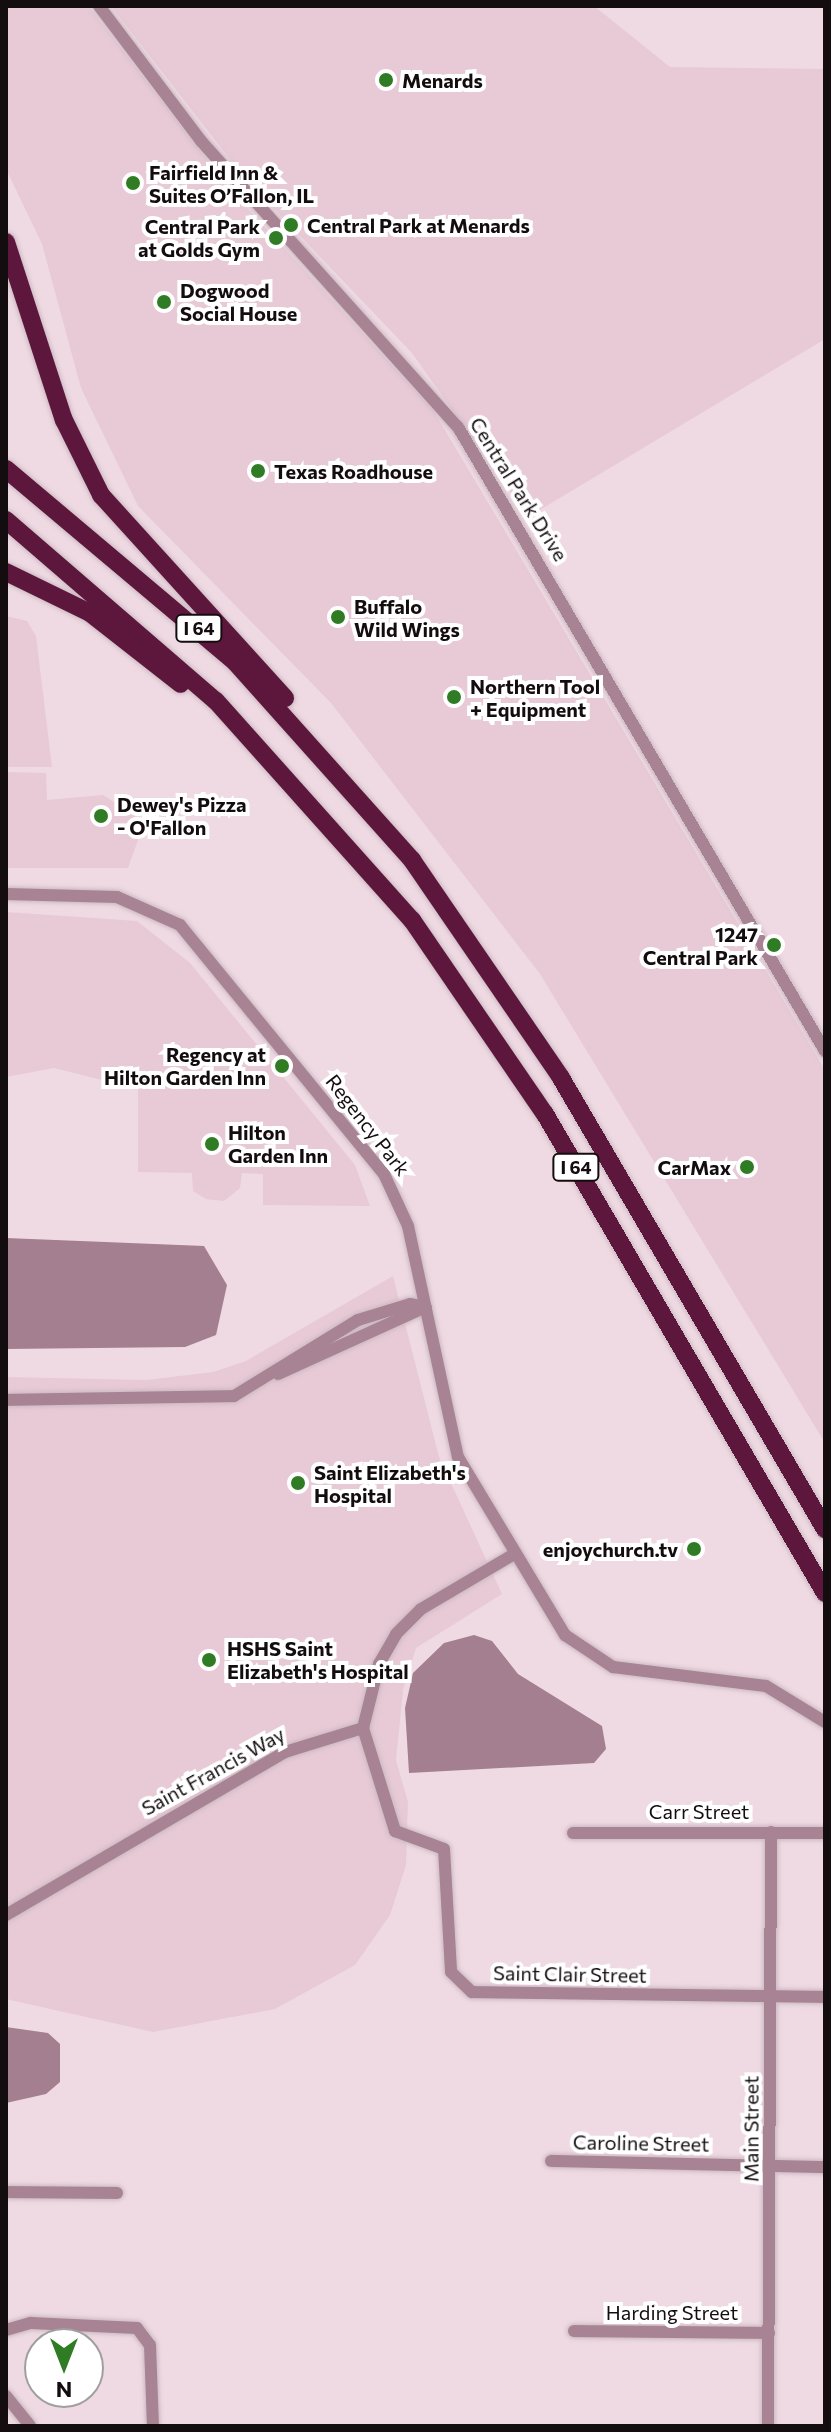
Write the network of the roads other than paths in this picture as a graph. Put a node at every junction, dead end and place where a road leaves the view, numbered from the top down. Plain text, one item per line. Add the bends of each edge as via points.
1 (99, 6) edge
2 (6, 242) edge
3 (6, 469) edge
4 (6, 520) edge
5 (6, 572) edge
6 (282, 771) junction
7 (372, 809) junction
8 (6, 894) edge
9 (825, 1051) edge
10 (426, 1307) junction
11 (6, 1400) edge
12 (825, 1529) edge
13 (511, 1556) junction
14 (825, 1593) edge
15 (825, 1722) edge
16 (363, 1728) junction
17 (771, 1832) junction
18 (573, 1833) dead end
19 (825, 1833) edge
20 (6, 1915) edge
21 (772, 1996) junction
22 (825, 1997) edge
23 (551, 2161) dead end
24 (771, 2166) junction
25 (825, 2167) edge
26 (6, 2192) edge
27 (117, 2193) dead end
28 (6, 2330) edge
29 (574, 2331) dead end
30 (769, 2333) junction
31 (6, 2396) edge
32 (30, 2426) edge
33 (153, 2426) edge
34 (768, 2426) edge

1 - 9 street, Central Park Drive via 201,141 458,427
2 - 7 highway via 64,420 101,495 347,769
3 - 7 highway, I 64 via 186,616
4 - 6 highway, I 64 via 156,644
5 - 6 highway via 48,589 136,645
6 - 14 highway, I 64 via 412,920 503,1047
7 - 12 highway, I 64 via 561,1078
8 - 10 street, Regency Park via 117,897 187,932 395,1191
10 - 11 street via 410,1304 358,1320 278,1374 214,1400
10 - 13 street, Regency Park via 458,1457
13 - 15 street, Regency Park via 565,1635 613,1667 766,1686
13 - 16 street via 421,1609 396,1634 379,1664
16 - 20 street, Saint Francis Way via 285,1752
16 - 21 street, Saint Clair Street via 395,1831 444,1849 451,1972 472,1992
17 - 18 street, Carr Street
17 - 19 street, Carr Street
17 - 21 street, Main Street
21 - 22 street, Saint Clair Street
21 - 24 street, Main Street
23 - 24 street, Caroline Street
24 - 25 street, Caroline Street
24 - 30 street, Main Street
26 - 27 street
28 - 33 street via 45,2323 137,2328 150,2345
29 - 30 street, Harding Street
30 - 34 street, Main Street
31 - 32 street

